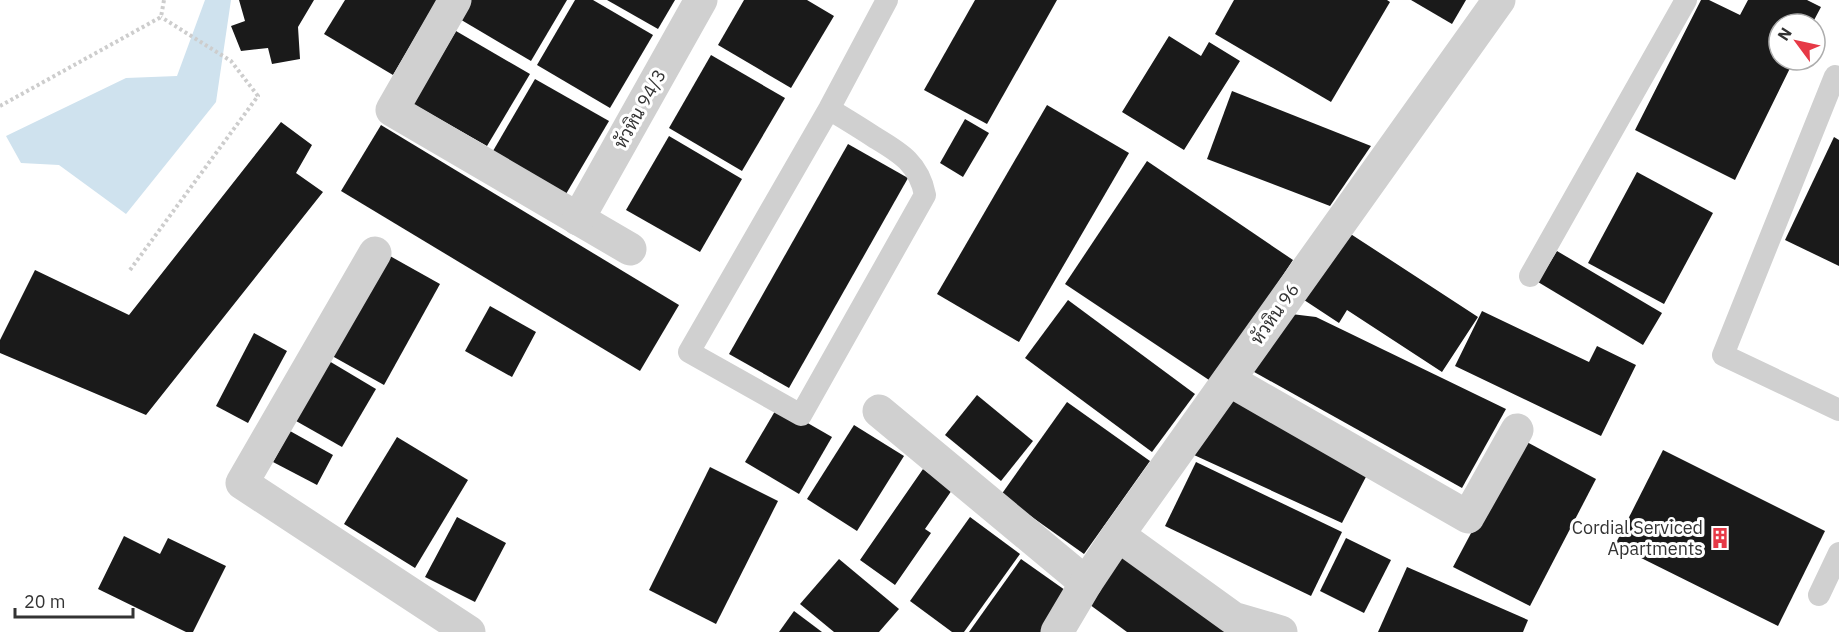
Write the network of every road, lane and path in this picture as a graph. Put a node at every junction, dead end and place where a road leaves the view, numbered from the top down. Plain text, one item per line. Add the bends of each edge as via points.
1 (164, 0) edge
2 (454, 0) edge
3 (701, 0) edge
4 (887, 0) edge
5 (1498, 0) edge
6 (1686, 0) edge
7 (161, 17) junction
8 (1838, 73) edge
9 (0, 106) edge
10 (830, 109) junction
11 (579, 219) junction
12 (630, 249) dead end
13 (375, 253) dead end
14 (130, 270) dead end
15 (1530, 276) dead end
16 (1228, 380) junction
17 (1839, 410) edge
18 (879, 411) dead end
19 (1517, 430) dead end
20 (1118, 535) junction
21 (1839, 553) edge
22 (1086, 583) junction
23 (1819, 595) dead end
24 (469, 632) edge
25 (1057, 632) edge
26 (1281, 632) edge

1 - 7 path
2 - 11 street via 392,110
3 - 11 street, หัวหิน 94/3
4 - 10 lane
5 - 16 street, หัวหิน 96
6 - 15 lane
7 - 9 path
7 - 14 path via 231,61 258,96
8 - 17 lane via 1724,355
10 - 10 lane via 903,155 923,182 925,195 801,415 689,352
11 - 12 street
13 - 24 street via 242,483
16 - 19 street via 1468,517
16 - 20 street, หัวหิน 96
18 - 22 street
20 - 22 street, หัวหิน 96
20 - 26 street via 1233,618
21 - 23 lane
22 - 25 street, หัวหิน 96

